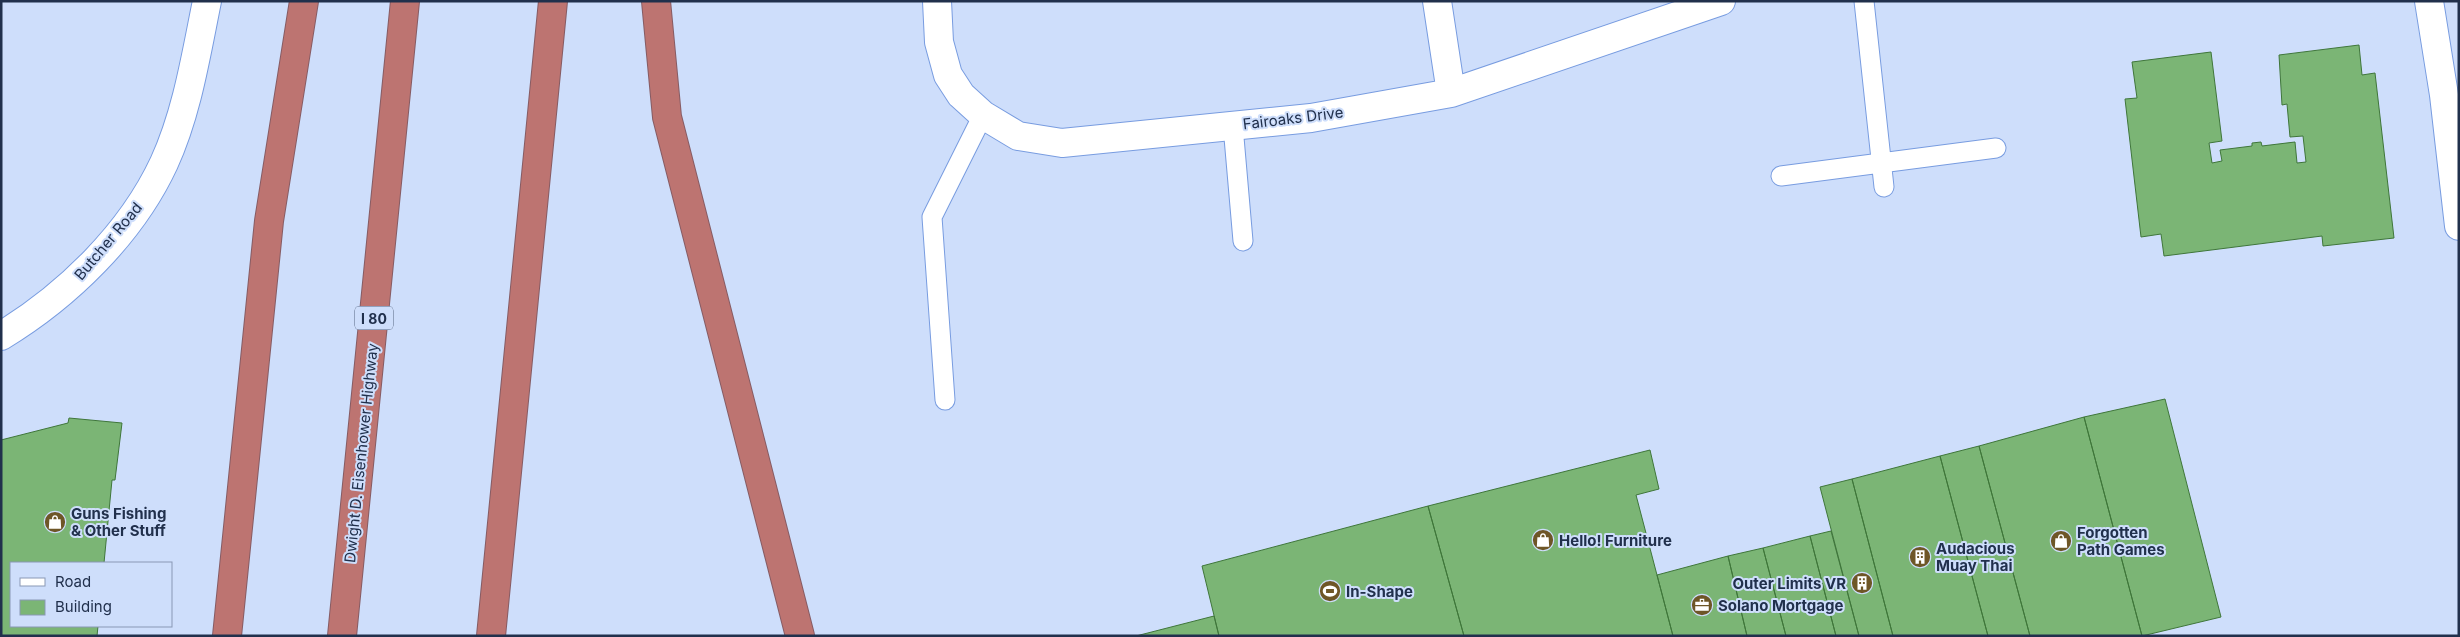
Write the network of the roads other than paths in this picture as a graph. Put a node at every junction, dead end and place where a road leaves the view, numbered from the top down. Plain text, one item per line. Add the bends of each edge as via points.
1 (207, 1) edge
2 (304, 1) edge
3 (406, 1) edge
4 (554, 1) edge
5 (656, 1) edge
6 (937, 1) edge
7 (1437, 1) edge
8 (1721, 1) edge
9 (1864, 1) edge
10 (2425, 2) edge
11 (1451, 93) junction
12 (983, 115) junction
13 (1233, 126) junction
14 (1996, 148) dead end
15 (1882, 162) junction
16 (1781, 176) dead end
17 (1884, 187) dead end
18 (2459, 226) edge
19 (1243, 241) dead end
20 (1, 336) edge
21 (945, 400) dead end
22 (227, 636) edge
23 (342, 636) edge
24 (491, 636) edge
25 (800, 636) edge

1 - 20 street, Butcher Road via 182,114 164,163 143,200 69,288 36,315
2 - 22 highway via 269,221
3 - 23 highway, Dwight D. Eisenhower Highway / I 80
4 - 24 highway
5 - 25 highway via 667,117
6 - 12 street, Fairoaks Drive via 940,42 948,75 961,95
7 - 11 street
8 - 11 street, Fairoaks Drive
9 - 15 lane
10 - 18 street via 2444,95
11 - 13 street, Fairoaks Drive via 1311,118
12 - 13 street, Fairoaks Drive via 1018,136 1062,144
12 - 21 lane via 932,217
13 - 19 lane
14 - 15 lane
15 - 16 lane
15 - 17 lane

